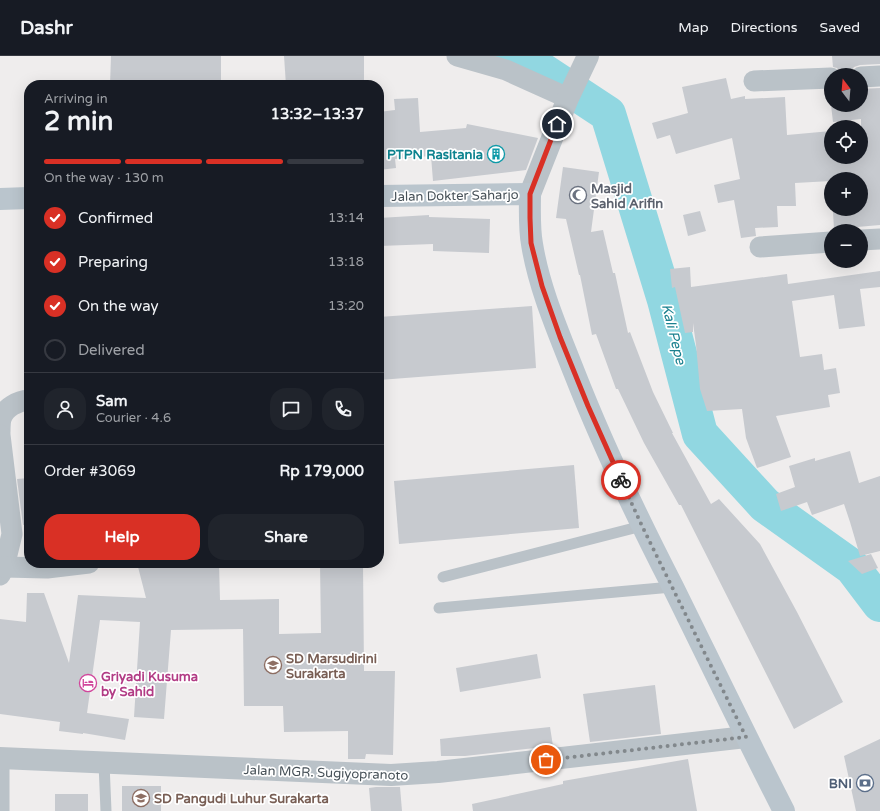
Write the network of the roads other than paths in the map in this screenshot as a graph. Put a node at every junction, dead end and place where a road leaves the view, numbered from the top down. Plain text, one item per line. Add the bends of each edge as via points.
1 (457, 56) edge
2 (588, 56) edge
3 (880, 76) edge
4 (868, 77) edge
5 (824, 78) edge
6 (754, 81) dead end
7 (569, 95) junction
8 (530, 194) junction
9 (384, 196) edge
10 (24, 198) edge
11 (0, 199) edge
12 (880, 239) edge
13 (868, 240) edge
14 (824, 242) edge
15 (760, 247) dead end
16 (24, 401) edge
17 (0, 434) edge
18 (642, 526) junction
19 (47, 568) edge
20 (2, 572) edge
21 (443, 577) dead end
22 (672, 587) junction
23 (440, 608) dead end
24 (746, 737) junction
25 (2, 758) edge
26 (104, 763) junction
27 (4, 811) edge
28 (106, 811) edge
29 (784, 811) edge

1 - 7 street via 506,70
2 - 7 street
3 - 4 street
5 - 6 street
7 - 8 street
8 - 9 main road, Jalan Dokter Saharjo
8 - 18 main road via 531,243 542,286 588,406
10 - 11 main road
12 - 13 street
14 - 15 street
16 - 17 street via 10,407 1,419
17 - 20 street via 12,534
18 - 21 lane
18 - 22 main road
19 - 20 street
22 - 23 lane
22 - 24 main road
24 - 26 street, Jalan MGR. Sugiyopranoto via 405,775
24 - 29 main road
25 - 26 street, Jalan MGR. Sugiyopranoto
25 - 27 lane
26 - 28 lane

